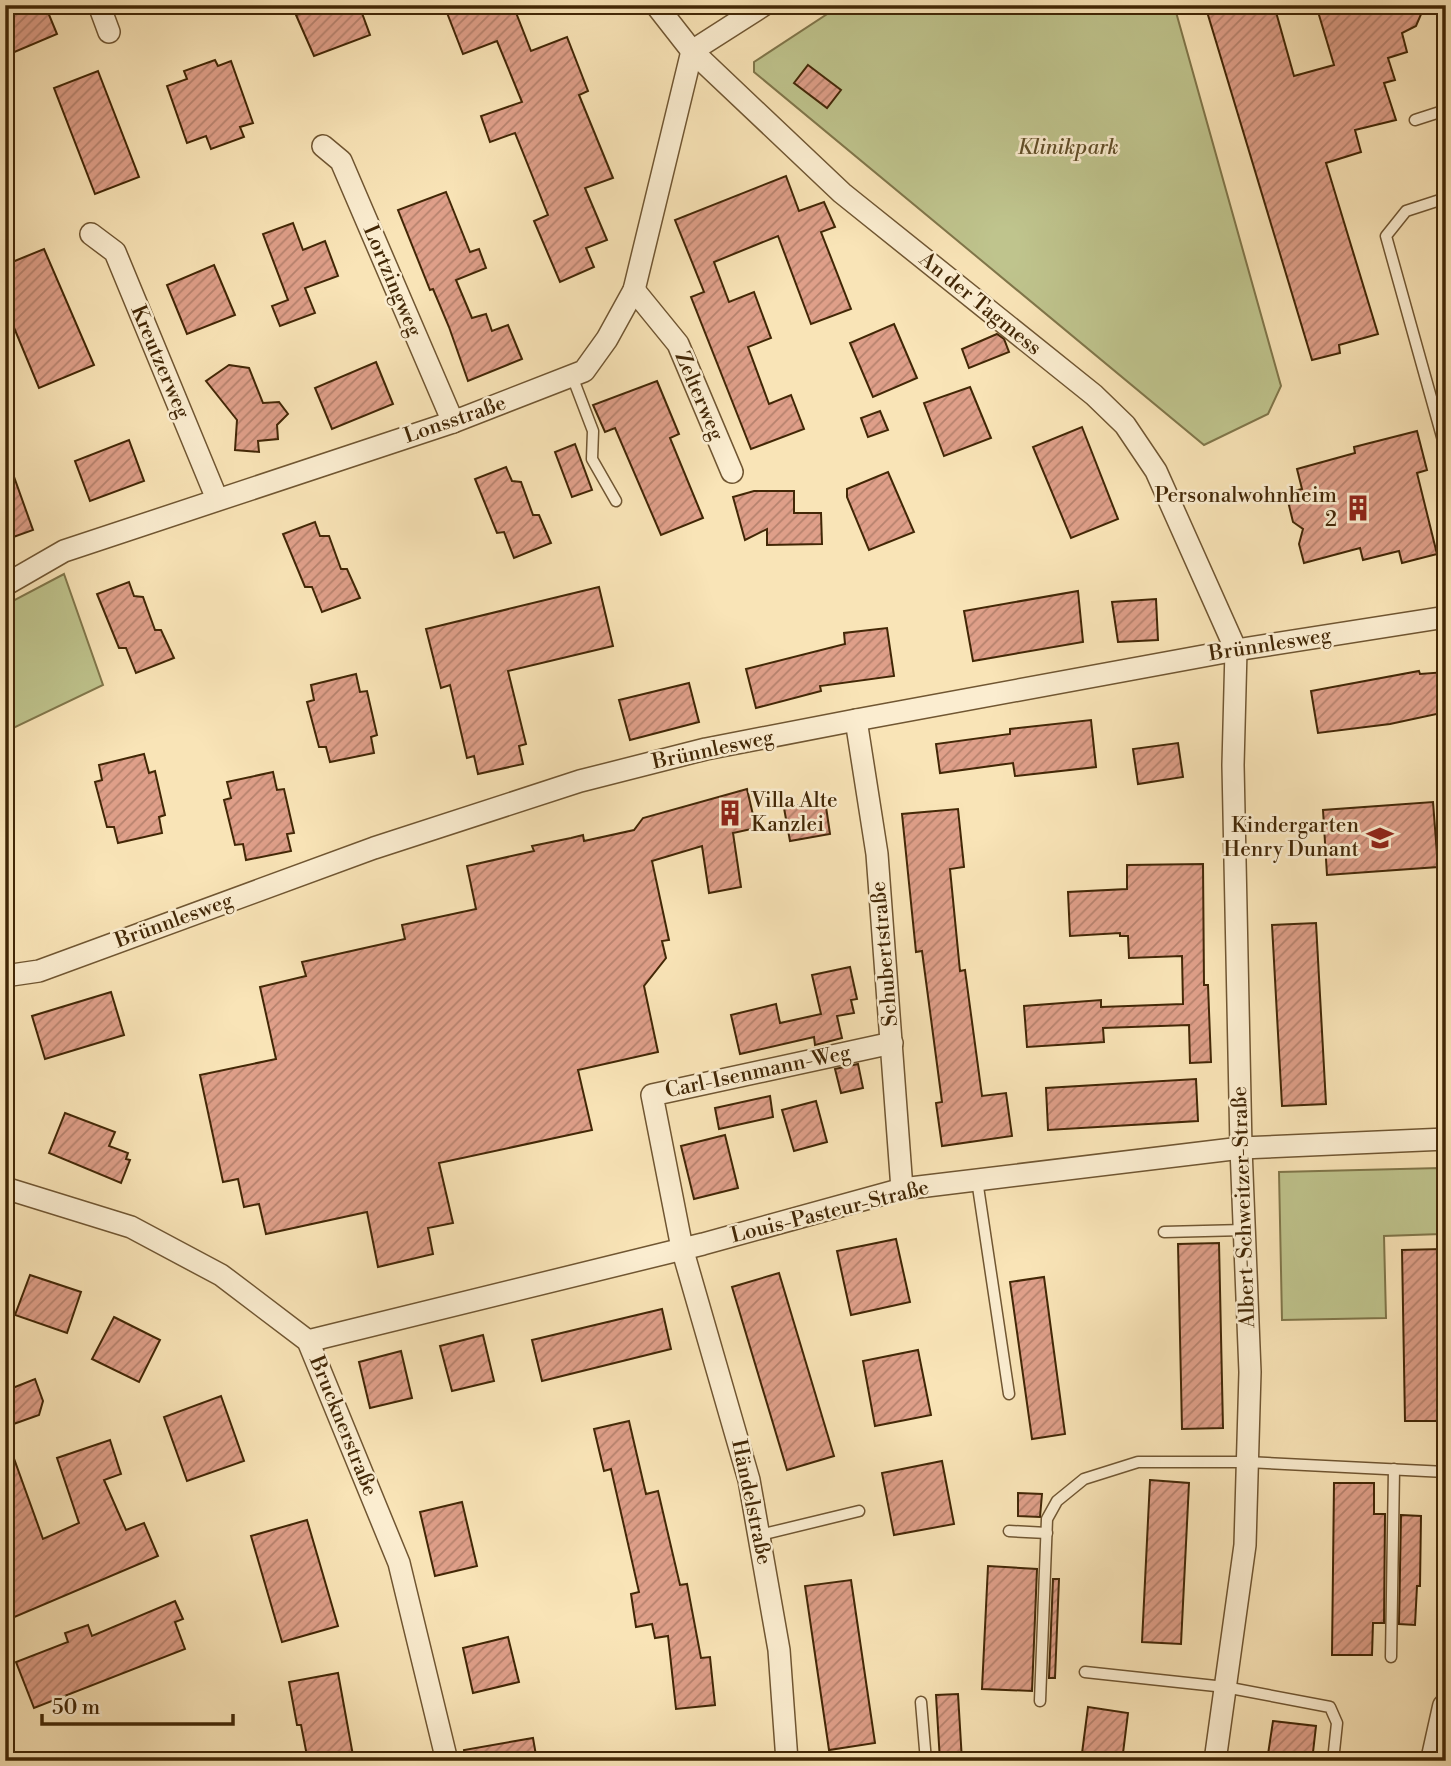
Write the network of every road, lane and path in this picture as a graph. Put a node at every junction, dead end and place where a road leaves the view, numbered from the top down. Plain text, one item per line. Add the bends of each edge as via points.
1 (99, 5) edge
2 (656, 5) edge
3 (764, 5) edge
4 (108, 32) dead end
5 (692, 51) junction
6 (1446, 110) edge
7 (1415, 120) dead end
8 (323, 146) dead end
9 (1446, 198) edge
10 (91, 234) dead end
11 (634, 290) junction
12 (572, 376) junction
13 (453, 422) junction
14 (1446, 451) edge
15 (732, 472) dead end
16 (217, 499) junction
17 (617, 501) dead end
18 (5, 585) edge
19 (1446, 617) edge
20 (1236, 650) junction
21 (856, 720) junction
22 (5, 976) edge
23 (892, 1043) junction
24 (1446, 1139) edge
25 (1241, 1148) junction
26 (977, 1180) junction
27 (5, 1188) edge
28 (902, 1189) junction
29 (1244, 1230) junction
30 (1164, 1232) dead end
31 (682, 1248) junction
32 (308, 1341) junction
33 (1009, 1394) dead end
34 (1247, 1462) junction
35 (1394, 1469) junction
36 (1446, 1472) edge
37 (859, 1511) dead end
38 (1009, 1531) dead end
39 (1047, 1533) junction
40 (760, 1535) junction
41 (1391, 1657) dead end
42 (1085, 1672) dead end
43 (1225, 1687) junction
44 (1040, 1701) dead end
45 (921, 1702) dead end
46 (1446, 1707) edge
47 (447, 1761) edge
48 (787, 1761) edge
49 (926, 1761) edge
50 (1215, 1761) edge
51 (1333, 1761) edge
52 (1434, 1761) edge

1 - 4 street
2 - 5 street, An der Tagmess
3 - 5 street
5 - 11 street, Lonsstraße
5 - 20 street, An der Tagmess via 842,193 1094,395 1125,425 1156,471
6 - 7 lane
8 - 13 street, Lortzingweg via 341,161
9 - 14 lane via 1405,211 1386,236
10 - 16 street, Kreutzerweg via 115,252
11 - 12 street, Lonsstraße via 584,371
11 - 15 street, Zelterweg via 678,344
12 - 13 street, Lonsstraße
12 - 17 lane via 593,431 592,459
13 - 16 street, Lonsstraße
16 - 18 street, Lonsstraße via 64,551
19 - 20 street, Brünnlesweg
20 - 21 street, Brünnlesweg
20 - 25 street, Albert-Schweitzer-Straße via 1233,765
21 - 22 street, Brünnlesweg via 706,749 580,781 374,848 39,971
21 - 23 street, Schubertstraße via 877,855
23 - 28 street, Schubertstraße
23 - 31 street, Carl-Isenmann-Weg via 652,1095
24 - 25 street, Louis-Pasteur-Straße
25 - 26 street, Louis-Pasteur-Straße
25 - 29 street, Albert-Schweitzer-Straße
26 - 28 street, Louis-Pasteur-Straße
26 - 33 lane
27 - 32 street, Brucknerstraße via 131,1227 221,1275
28 - 31 street, Louis-Pasteur-Straße
29 - 30 lane
29 - 34 street, Albert-Schweitzer-Straße via 1250,1372
31 - 32 street, Louis-Pasteur-Straße
31 - 40 street, Händelstraße via 749,1480
32 - 47 street, Brucknerstraße via 399,1563
34 - 35 lane
34 - 39 lane via 1138,1462 1114,1467 1069,1489 1047,1519
34 - 43 street, Albert-Schweitzer-Straße via 1245,1545
35 - 36 lane
35 - 41 lane
37 - 40 lane
38 - 39 lane
39 - 44 lane
40 - 48 street, Händelstraße via 779,1650
42 - 43 lane
43 - 50 street, Albert-Schweitzer-Straße
43 - 51 lane via 1329,1707 1337,1723
45 - 49 lane
46 - 52 street

